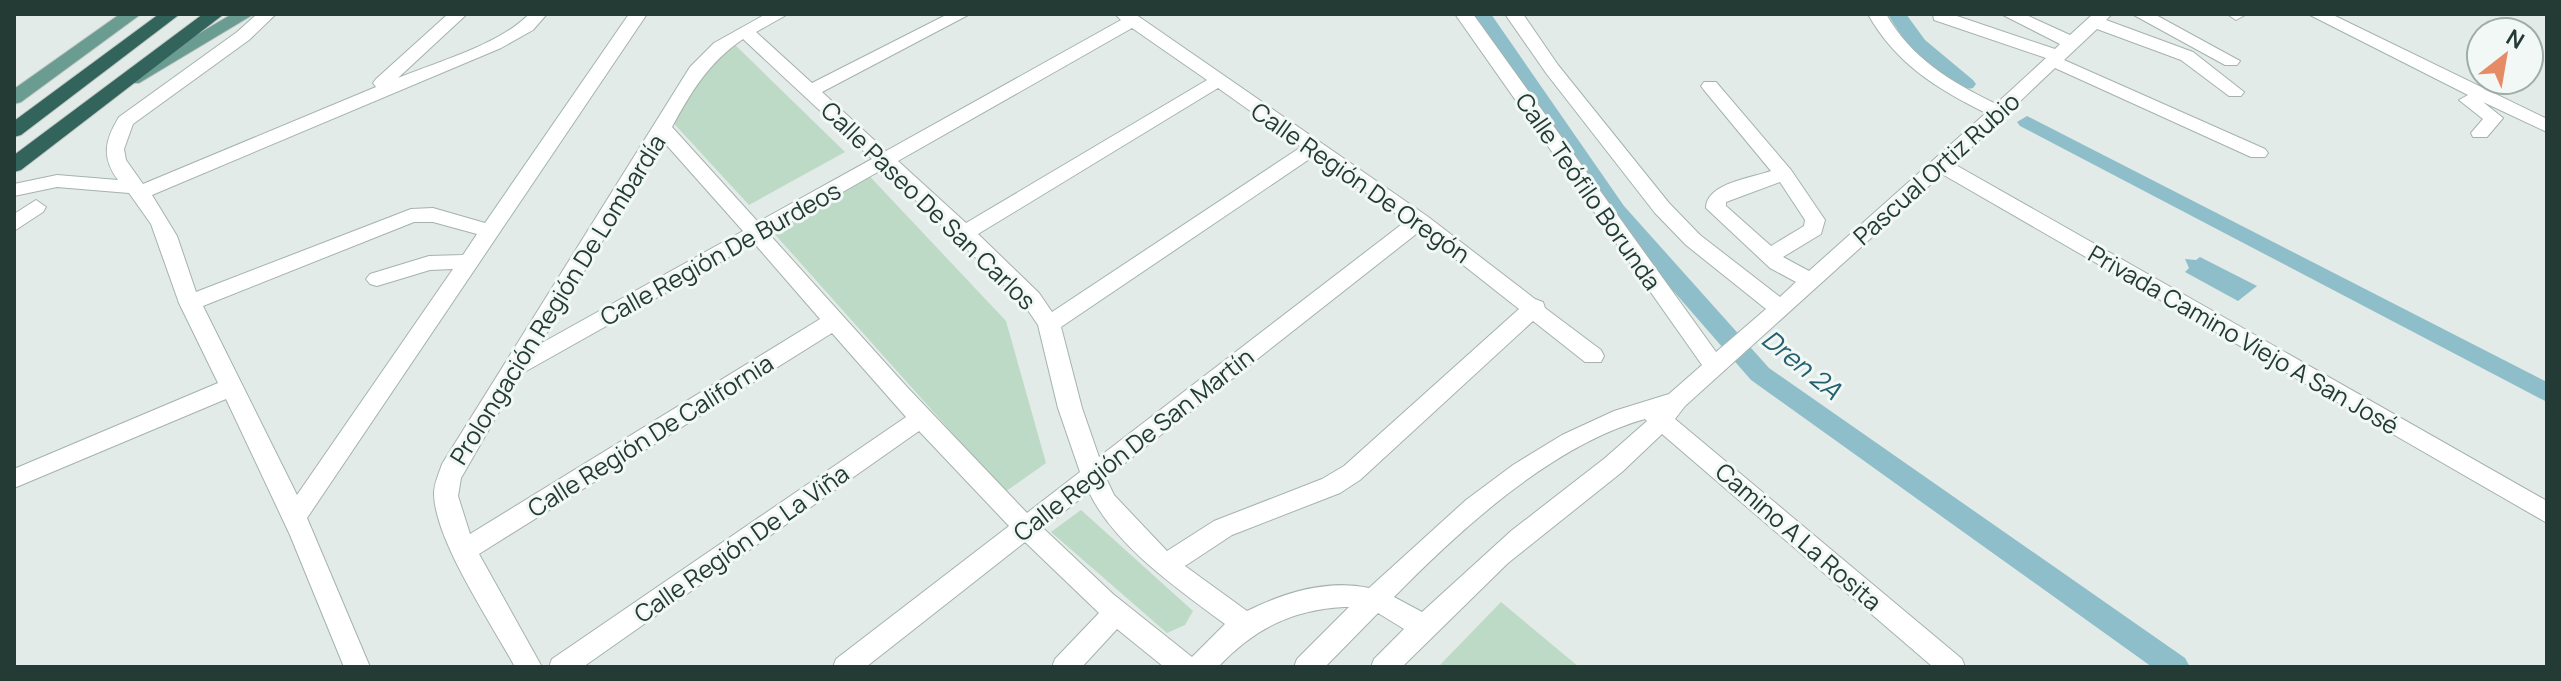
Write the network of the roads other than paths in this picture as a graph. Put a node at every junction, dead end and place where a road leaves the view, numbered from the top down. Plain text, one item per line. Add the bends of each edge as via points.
1 (132, 14) edge
2 (143, 14) edge
3 (171, 14) edge
4 (215, 14) edge
5 (245, 14) edge
6 (267, 14) edge
7 (458, 14) edge
8 (538, 14) edge
9 (638, 14) edge
10 (779, 14) edge
11 (961, 14) edge
12 (1464, 14) edge
13 (1514, 14) edge
14 (1877, 14) edge
15 (2010, 14) edge
16 (2141, 14) edge
17 (2317, 14) edge
18 (1940, 16) dead end
19 (1128, 17) edge
20 (2099, 18) edge
21 (744, 31) junction
22 (2061, 53) junction
23 (2231, 61) dead end
24 (94, 70) junction
25 (2433, 70) junction
26 (1218, 81) junction
27 (123, 84) junction
28 (1710, 86) dead end
29 (810, 91) junction
30 (2235, 92) dead end
31 (368, 94) junction
32 (14, 98) edge
33 (1998, 112) junction
34 (2547, 126) edge
35 (662, 128) junction
36 (14, 131) edge
37 (2480, 133) dead end
38 (1313, 148) junction
39 (2258, 153) dead end
40 (885, 161) junction
41 (14, 165) edge
42 (1941, 165) junction
43 (1784, 174) junction
44 (14, 190) edge
45 (135, 190) junction
46 (36, 207) dead end
47 (1420, 221) junction
48 (14, 224) edge
49 (491, 231) junction
50 (758, 233) junction
51 (965, 233) junction
52 (1769, 256) junction
53 (469, 262) junction
54 (377, 279) dead end
55 (1811, 281) junction
56 (190, 303) junction
57 (1535, 307) junction
58 (1774, 315) junction
59 (834, 321) junction
60 (1049, 324) junction
61 (1593, 356) dead end
62 (1723, 360) junction
63 (516, 368) junction
64 (231, 387) junction
65 (1662, 409) junction
66 (920, 419) junction
67 (1093, 476) junction
68 (14, 479) edge
69 (2547, 513) edge
70 (295, 517) junction
71 (1025, 528) junction
72 (466, 549) junction
73 (1165, 566) junction
74 (1374, 600) junction
75 (1114, 614) junction
76 (1245, 624) junction
77 (1423, 627) junction
78 (357, 667) edge
79 (529, 667) edge
80 (562, 667) edge
81 (846, 667) edge
82 (1065, 667) edge
83 (1185, 667) edge
84 (1200, 667) edge
85 (1307, 667) edge
86 (1384, 667) edge
87 (1952, 667) edge

1 - 32 main road
2 - 24 highway
3 - 24 highway
4 - 27 highway
5 - 27 main road
6 - 45 street via 126,121 114,138 114,151
7 - 31 street
8 - 31 street via 495,44
9 - 49 street
10 - 21 street, Prolongación Región De Lombardía
11 - 29 street
12 - 62 street, Calle Teófilo Borunda
13 - 58 street, Calle Teófilo Borunda via 1662,208
14 - 33 street via 1916,64
15 - 22 street
16 - 23 street
17 - 25 street
18 - 22 street
19 - 26 street, Calle Región De Oregón
19 - 40 street, Calle Región De Burdeos
20 - 22 street, Pascual Ortiz Rubio
20 - 30 street via 2187,56
21 - 29 street, Calle Paseo De San Carlos
21 - 35 street, Prolongación Región De Lombardía via 705,58
22 - 33 street, Pascual Ortiz Rubio
22 - 39 street
24 - 36 highway
25 - 34 street
25 - 37 street via 2432,80 2494,118
26 - 38 street, Calle Región De Oregón
26 - 51 street
27 - 41 highway
28 - 43 street
29 - 40 street, Calle Paseo De San Carlos
31 - 45 street
33 - 42 street, Pascual Ortiz Rubio
35 - 50 street
35 - 63 street, Prolongación Región De Lombardía
38 - 47 street, Calle Región De Oregón
38 - 60 street
40 - 50 street, Calle Región De Burdeos
40 - 51 street, Calle Paseo De San Carlos
42 - 55 street, Pascual Ortiz Rubio
42 - 69 street, Privada Camino Viejo A San José
43 - 52 street via 1817,225
43 - 52 street via 1722,194 1716,201 1716,208
44 - 45 street via 57,181
45 - 56 street via 156,214
46 - 48 street
47 - 57 street, Calle Región De Oregón
47 - 67 street, Calle Región De San Martín
49 - 53 street
49 - 56 street via 433,215 411,216
50 - 59 street
50 - 63 street, Calle Región De Burdeos
51 - 60 street, Calle Paseo De San Carlos via 1031,298
52 - 55 street
53 - 54 street via 429,263
53 - 70 street
55 - 58 street, Pascual Ortiz Rubio
56 - 64 street
57 - 61 street, Calle Región De Oregón
57 - 73 street via 1352,473 1223,528
58 - 62 street, Pascual Ortiz Rubio
59 - 66 street
59 - 72 street, Calle Región De California
60 - 67 street, Calle Paseo De San Carlos
62 - 65 street, Pascual Ortiz Rubio
63 - 72 street, Prolongación Región De Lombardía via 463,446 447,484 446,499
64 - 68 street
64 - 70 street
65 - 74 street via 1594,428 1525,468
65 - 77 street, Pascual Ortiz Rubio via 1631,450 1538,522
65 - 87 street, Camino A La Rosita
66 - 71 street
66 - 80 street, Calle Región De La Viña
67 - 71 street, Calle Región De San Martín
67 - 73 street, Calle Paseo De San Carlos via 1105,501
70 - 78 street
71 - 75 street
71 - 81 street, Calle Región De San Martín
72 - 79 street, Prolongación Región De Lombardía
73 - 76 street, Calle Paseo De San Carlos
74 - 76 street via 1312,599
74 - 77 street
74 - 85 street
75 - 82 street
75 - 83 street
76 - 84 street
77 - 86 street, Pascual Ortiz Rubio

